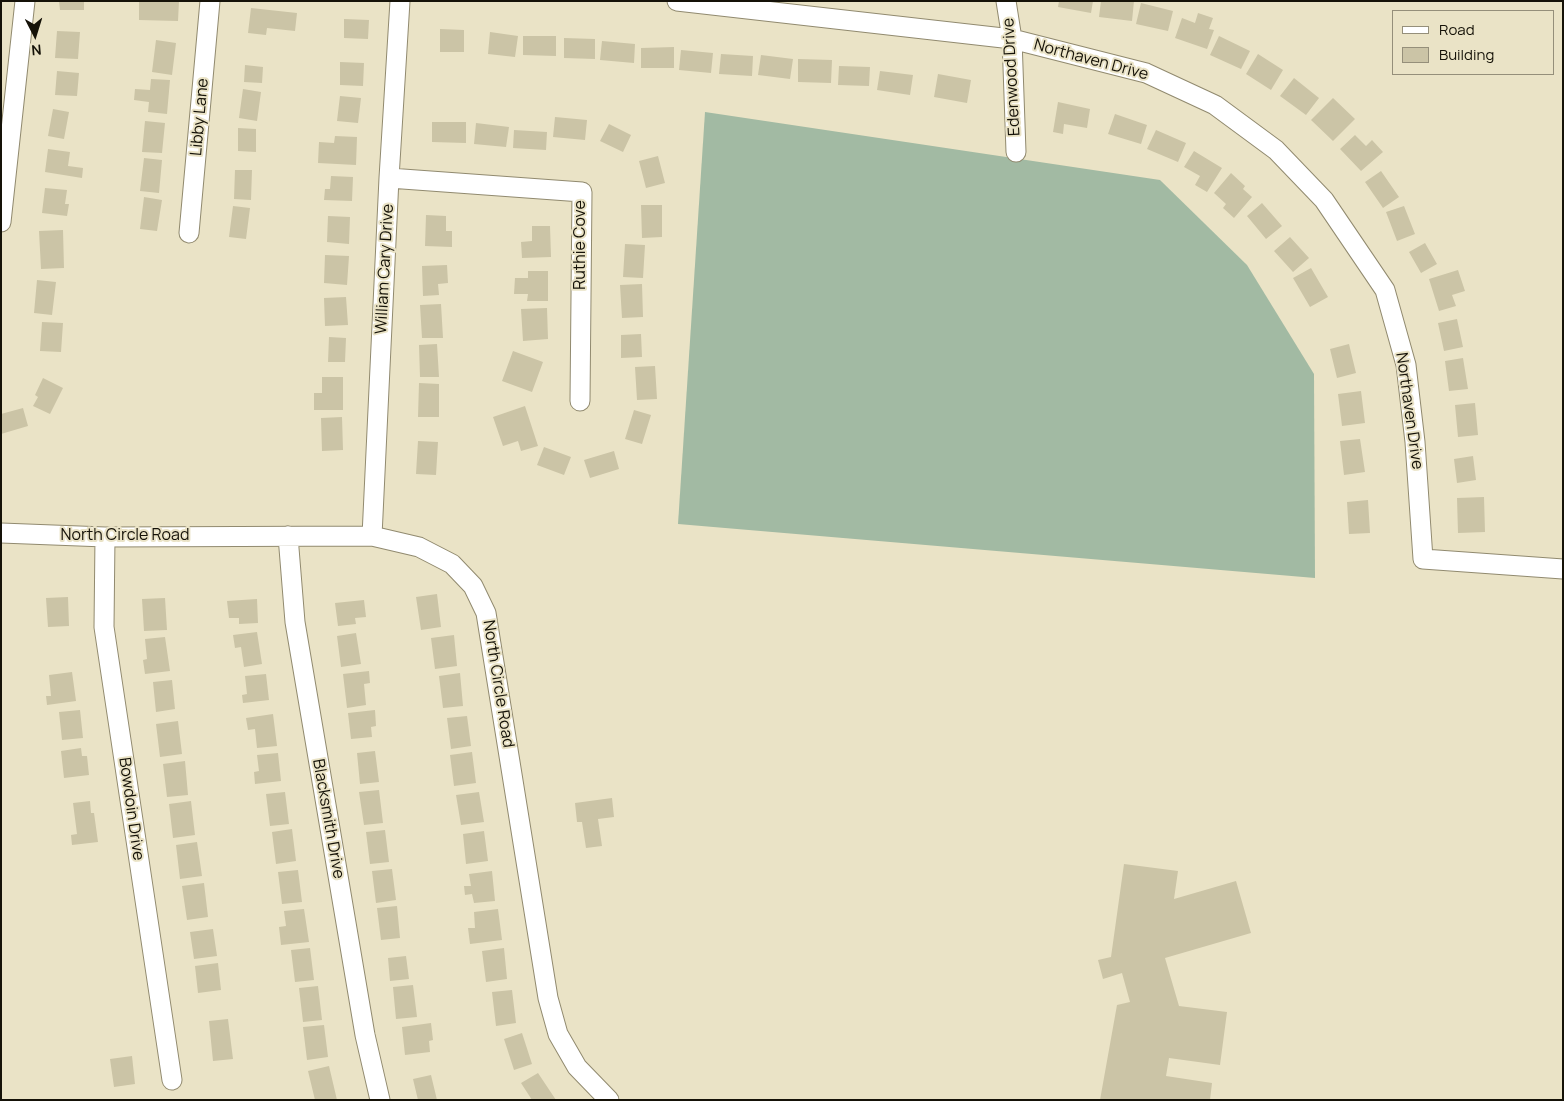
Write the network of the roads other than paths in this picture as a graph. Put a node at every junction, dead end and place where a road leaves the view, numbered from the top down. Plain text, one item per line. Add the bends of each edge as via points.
1 (25, 1) edge
2 (210, 1) edge
3 (400, 1) edge
4 (1006, 1) edge
5 (686, 2) edge
6 (1012, 38) junction
7 (5, 136) edge
8 (1016, 152) dead end
9 (389, 178) junction
10 (1, 222) edge
11 (189, 233) dead end
12 (580, 401) dead end
13 (1, 533) edge
14 (288, 536) junction
15 (372, 536) junction
16 (105, 537) junction
17 (1563, 569) edge
18 (172, 1080) dead end
19 (380, 1100) edge
20 (609, 1100) edge

1 - 7 street
2 - 11 street, Libby Lane
3 - 9 street, William Cary Drive
4 - 6 street, Edenwood Drive
5 - 6 street, Northaven Drive
6 - 8 street, Edenwood Drive
6 - 17 street, Northaven Drive via 1146,73 1215,105 1276,150 1324,200 1385,290 1406,366 1416,442 1423,559
7 - 10 street
9 - 12 street, Ruthie Cove via 582,192
9 - 15 street, William Cary Drive
13 - 16 street, North Circle Road
14 - 15 street, North Circle Road
14 - 16 street, North Circle Road
14 - 19 street, Blacksmith Drive via 295,622 365,1035
15 - 20 street, North Circle Road via 419,546 452,564 472,586 486,614 548,998 558,1034 577,1067
16 - 18 street, Bowdoin Drive via 104,627

